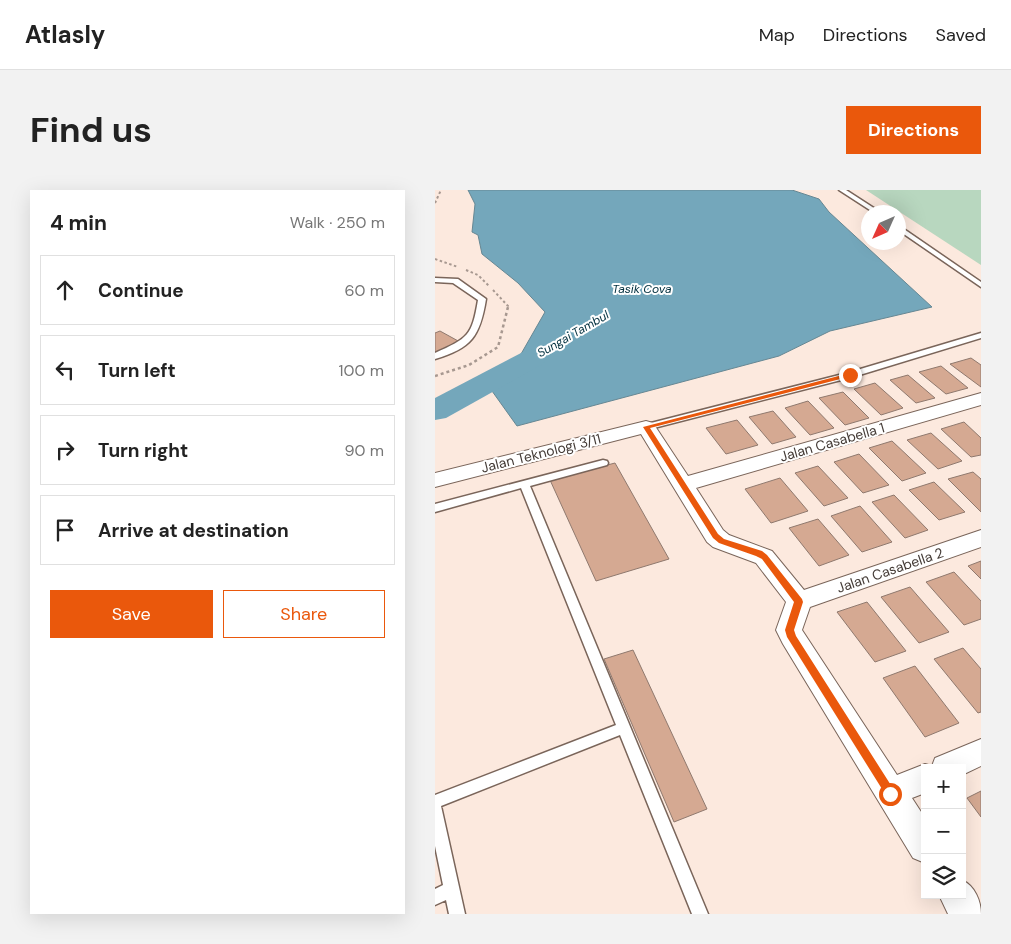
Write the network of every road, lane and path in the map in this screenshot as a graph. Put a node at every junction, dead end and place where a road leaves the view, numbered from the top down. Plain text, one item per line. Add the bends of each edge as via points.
1 (441, 190) edge
2 (842, 190) edge
3 (435, 203) edge
4 (866, 205) edge
5 (906, 232) edge
6 (435, 280) edge
7 (981, 285) edge
8 (981, 335) edge
9 (435, 356) edge
10 (981, 399) edge
11 (646, 427) junction
12 (603, 463) dead end
13 (435, 480) edge
14 (524, 483) junction
15 (683, 485) junction
16 (435, 508) edge
17 (981, 538) edge
18 (799, 602) junction
19 (623, 728) junction
20 (981, 752) edge
21 (955, 764) edge
22 (921, 780) edge
23 (890, 794) junction
24 (435, 802) edge
25 (435, 809) edge
26 (921, 841) edge
27 (452, 890) junction
28 (435, 897) edge
29 (959, 899) edge
30 (457, 914) edge
31 (699, 914) edge
32 (968, 914) edge

1 - 3 path
2 - 4 lane
5 - 7 lane
6 - 9 lane via 455,281 482,299 479,322 470,340
8 - 11 lane via 850,375
10 - 15 street, Jalan Casabella 1
11 - 13 street, Jalan Teknologi 3/11
11 - 15 street
12 - 14 lane
14 - 16 lane
14 - 19 lane
15 - 18 street via 715,536 765,557
17 - 18 street, Jalan Casabella 2
18 - 23 street via 789,630 792,637
19 - 24 lane
19 - 31 lane
20 - 21 street
22 - 23 street
23 - 26 street
25 - 27 lane
27 - 28 lane
27 - 30 lane
29 - 32 street

